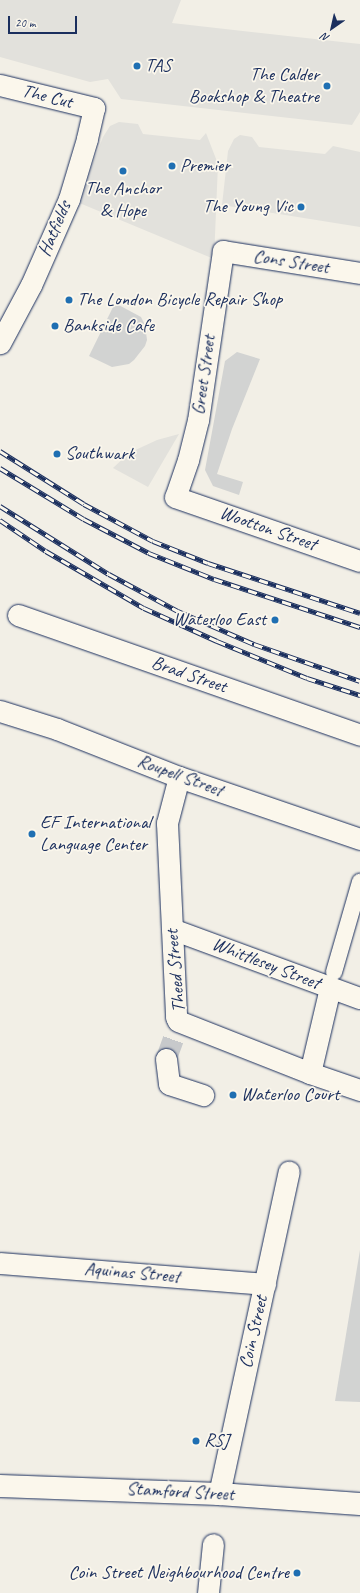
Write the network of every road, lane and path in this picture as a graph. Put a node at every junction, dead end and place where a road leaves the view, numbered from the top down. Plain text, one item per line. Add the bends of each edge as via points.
1 (0, 86) edge
2 (94, 108) joint
3 (223, 251) joint
4 (360, 274) edge
5 (0, 343) edge
6 (175, 497) joint
7 (360, 561) edge
8 (18, 615) dead end
9 (0, 711) edge
10 (360, 735) edge
11 (178, 777) junction
12 (360, 839) edge
13 (360, 882) edge
14 (172, 929) junction
15 (332, 980) junction
16 (360, 998) edge
17 (166, 1059) tunnel mouth
18 (310, 1073) junction
19 (360, 1090) edge
20 (203, 1095) dead end
21 (288, 1171) dead end
22 (0, 1263) edge
23 (265, 1284) junction
24 (0, 1486) edge
25 (219, 1494) junction
26 (360, 1504) edge
27 (213, 1544) dead end
28 (208, 1593) edge

1 - 2 street, The Cut
2 - 5 street, Hatfields via 68,199 34,278
3 - 4 street, Cons Street
3 - 6 street, Greet Street via 198,420
6 - 7 street, Wootton Street
8 - 10 street, Brad Street via 123,646
9 - 11 street, Roupell Street via 57,729
11 - 12 street, Roupell Street
11 - 14 street, Theed Street via 167,823
13 - 15 street
14 - 15 street, Whittlesey Street
14 - 18 street, Theed Street via 177,1026
15 - 16 street, Whittlesey Street
15 - 18 street
17 - 20 street via 169,1084
18 - 19 street, Theed Street
21 - 23 street, Coin Street
22 - 23 street, Aquinas Street
23 - 25 street, Coin Street
24 - 25 main road, Stamford Street
25 - 26 main road, Stamford Street
27 - 28 street

